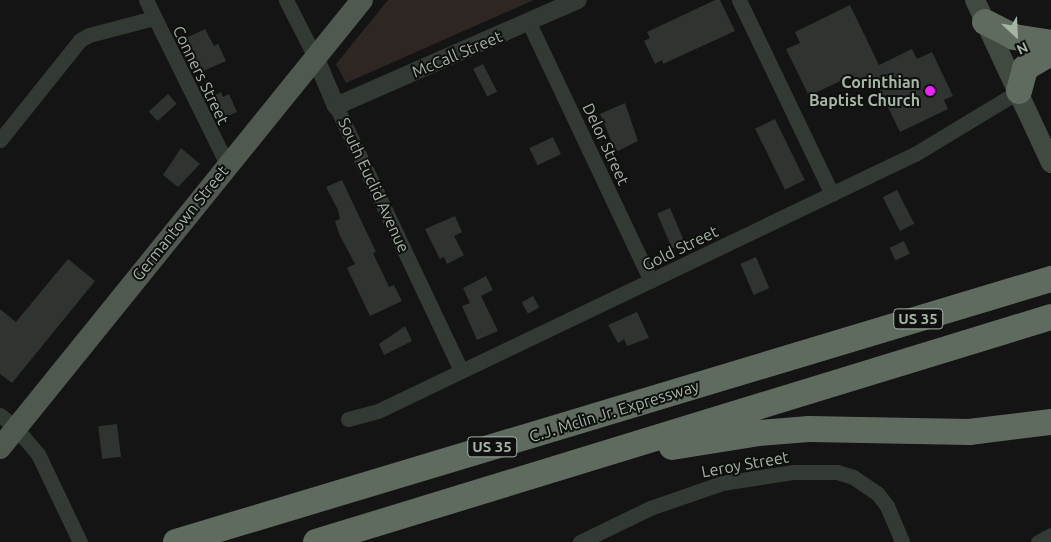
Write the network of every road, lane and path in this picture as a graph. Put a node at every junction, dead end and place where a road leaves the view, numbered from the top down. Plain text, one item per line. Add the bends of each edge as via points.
1 (146, 0) edge
2 (286, 0) edge
3 (362, 0) edge
4 (578, 0) edge
5 (739, 0) edge
6 (980, 11) edge
7 (154, 18) junction
8 (528, 23) junction
9 (1051, 43) edge
10 (1051, 53) edge
11 (316, 59) junction
12 (1051, 71) edge
13 (1019, 91) junction
14 (336, 106) junction
15 (0, 140) edge
16 (1051, 163) edge
17 (227, 164) junction
18 (832, 194) junction
19 (1051, 274) edge
20 (651, 281) junction
21 (1040, 282) edge
22 (1051, 317) edge
23 (461, 370) junction
24 (348, 419) dead end
25 (8, 421) edge
26 (1051, 422) edge
27 (0, 448) edge
28 (616, 452) junction
29 (1051, 536) edge
30 (80, 542) edge
31 (176, 542) edge
32 (316, 542) edge
33 (580, 542) edge
34 (902, 542) edge
35 (1038, 542) edge

1 - 7 street, Conners Street
2 - 11 street, South Euclid Avenue
3 - 11 main road, Germantown Street
4 - 8 street, McCall Street
5 - 18 street
6 - 9 highway via 1014,37
6 - 13 main road
7 - 15 street via 88,35 80,40
7 - 17 street, Conners Street
8 - 14 street, McCall Street
8 - 20 street, Delor Street
10 - 13 highway via 1025,68
11 - 14 street, South Euclid Avenue
11 - 17 main road, Germantown Street
12 - 13 highway
13 - 16 main road
13 - 18 street, Gold Street via 915,154
14 - 23 street, South Euclid Avenue
17 - 25 main road, Germantown Street
18 - 20 street, Gold Street
19 - 21 highway, C.J. Mclin Jr. Expressway
20 - 23 street, Gold Street
21 - 31 highway, C.J. Mclin Jr. Expressway / US 35
22 - 28 highway, US 35 via 739,410
23 - 24 street, Gold Street via 378,411
25 - 27 main road, Germantown Street
25 - 30 street via 38,454
26 - 28 highway via 969,432 792,430
28 - 32 highway, US 35
29 - 35 street
33 - 34 street, Leroy Street via 650,508 722,483 794,472 837,472 864,482 887,506

